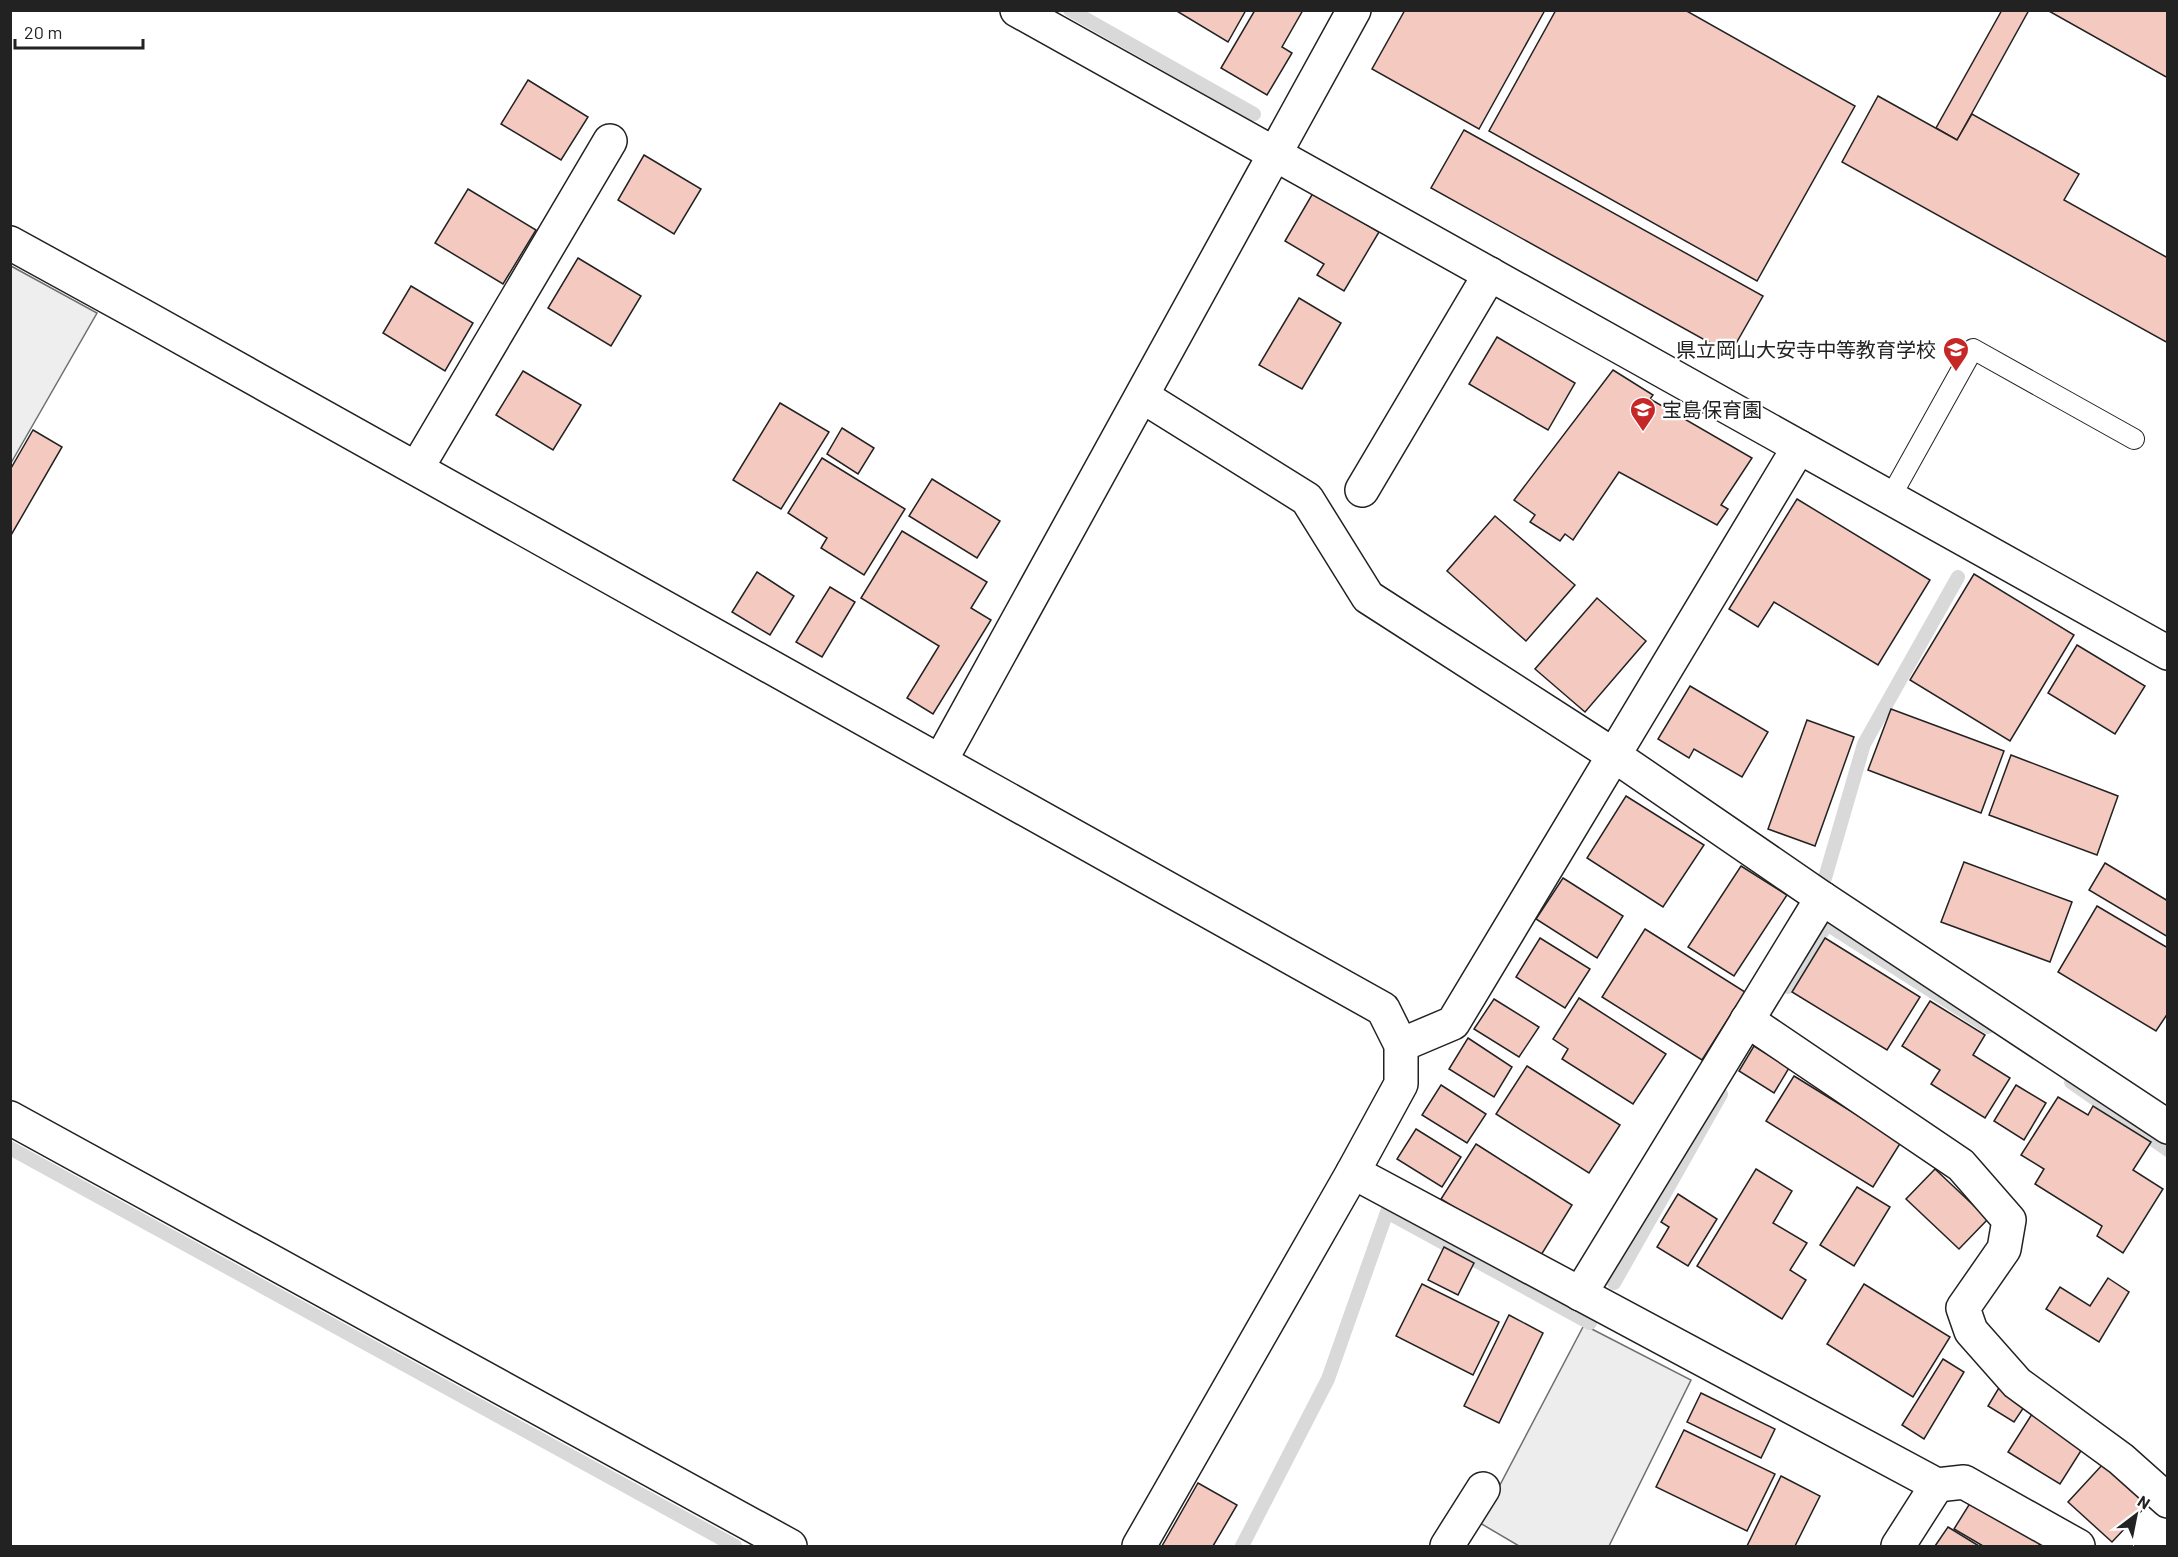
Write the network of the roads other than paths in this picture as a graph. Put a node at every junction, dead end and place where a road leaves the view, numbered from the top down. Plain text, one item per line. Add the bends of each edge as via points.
1 (1017, 10) edge
2 (1354, 10) edge
3 (610, 141) dead end
4 (1276, 156) junction
5 (10, 243) edge
6 (1490, 274) junction
7 (1142, 396) junction
8 (2134, 439) dead end
9 (1799, 447) junction
10 (418, 466) junction
11 (1362, 490) dead end
12 (1890, 498) junction
13 (2168, 653) edge
14 (1615, 756) junction
15 (942, 758) junction
16 (1822, 898) junction
17 (1747, 1020) junction
18 (1401, 1045) junction
19 (10, 1118) edge
20 (2168, 1127) edge
21 (1353, 1172) junction
22 (1580, 1294) junction
23 (1937, 1485) junction
24 (1483, 1489) dead end
25 (2168, 1502) edge
26 (790, 1546) edge
27 (1139, 1546) edge
28 (1447, 1546) edge
29 (1898, 1546) edge
30 (2078, 1546) edge

1 - 4 street
2 - 4 street
3 - 10 street
4 - 6 street
4 - 7 street
5 - 10 street
6 - 9 street
6 - 11 street
7 - 14 street via 1308,500 1368,597
7 - 15 street
8 - 12 lane via 1973,349
9 - 12 street
9 - 14 street
10 - 15 street
12 - 13 street
14 - 16 street
14 - 18 street via 1453,1023
15 - 18 street via 1383,1009
16 - 17 street
16 - 20 street
17 - 22 street
17 - 25 street via 1961,1165 2009,1220 2004,1249 1963,1308 1971,1331 2017,1383 2121,1459
18 - 21 street via 1401,1084
19 - 26 street
21 - 22 street
21 - 27 street
22 - 23 street
23 - 29 street
23 - 30 street via 1964,1482
24 - 28 street

